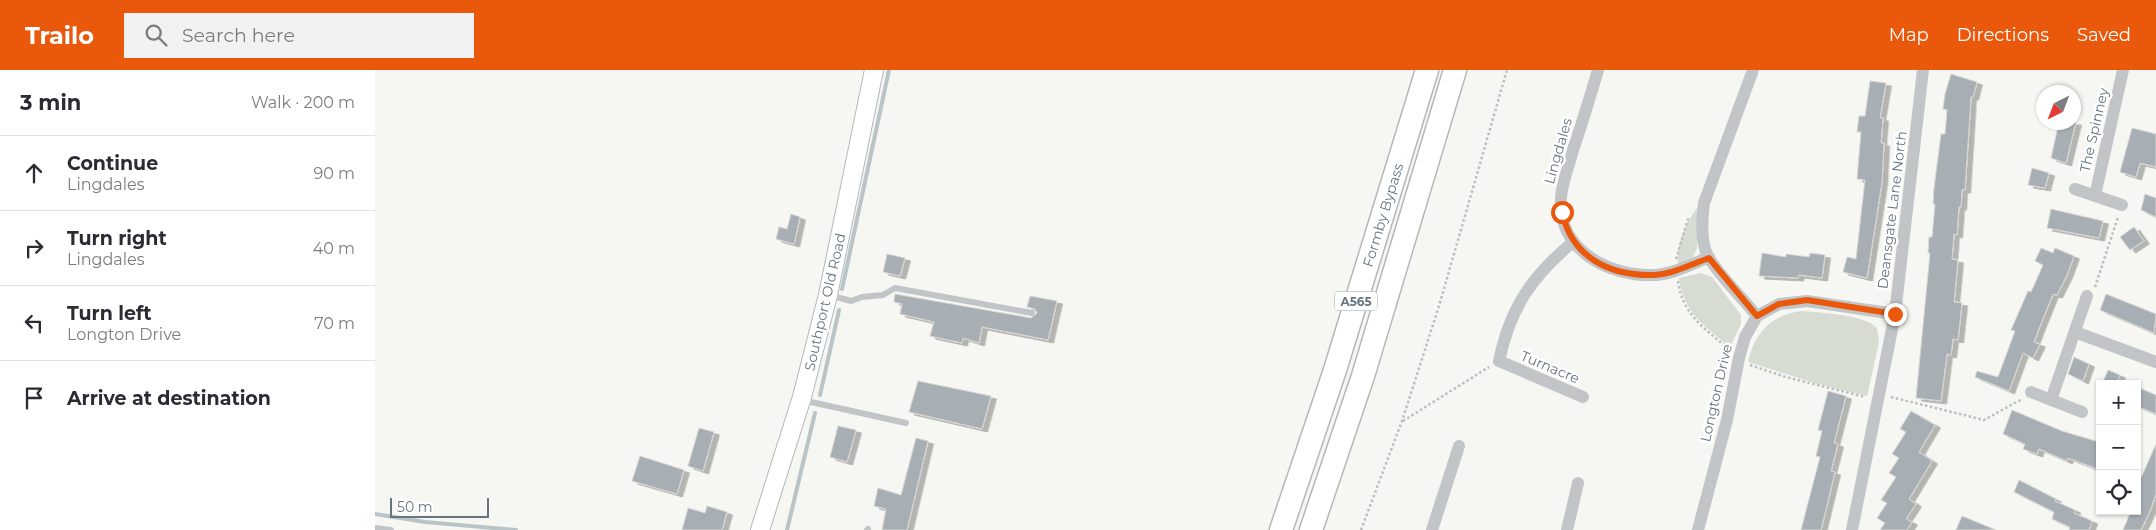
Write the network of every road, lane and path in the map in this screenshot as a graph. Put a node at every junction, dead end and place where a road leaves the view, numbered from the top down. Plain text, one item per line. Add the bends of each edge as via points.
1 (874, 70) edge
2 (1427, 70) edge
3 (1455, 70) edge
4 (1507, 70) edge
5 (1598, 70) edge
6 (1753, 70) edge
7 (1923, 70) edge
8 (2123, 70) edge
9 (2075, 189) dead end
10 (2095, 196) junction
11 (2122, 205) joint
12 (1690, 214) dead end
13 (1573, 242) junction
14 (1709, 258) junction
15 (1676, 271) junction
16 (828, 295) junction
17 (2087, 296) joint
18 (1032, 313) dead end
19 (1895, 314) junction
20 (1757, 316) junction
21 (2075, 332) junction
22 (1739, 358) junction
23 (1499, 361) junction
24 (2156, 362) edge
25 (2031, 392) joint
26 (1583, 397) dead end
27 (1878, 397) junction
28 (801, 400) junction
29 (2051, 400) junction
30 (2082, 412) dead end
31 (1402, 421) junction
32 (906, 423) dead end
33 (1459, 446) dead end
34 (1578, 482) dead end
35 (375, 528) edge
36 (391, 530) edge
37 (760, 530) edge
38 (1281, 530) edge
39 (1311, 530) edge
40 (1361, 530) edge
41 (1432, 530) edge
42 (1567, 530) edge
43 (1698, 530) edge
44 (1852, 530) edge

1 - 16 street, Southport Old Road
2 - 38 highway, Formby Bypass / A565 via 1335,370
3 - 39 highway, Formby Bypass / A565 via 1363,376
4 - 31 path
5 - 13 street, Lingdales via 1561,195 1565,225
6 - 14 street via 1704,204 1702,218
7 - 19 street, Deansgate Lane North
8 - 10 street, The Spinney
9 - 10 street
10 - 11 street
11 - 17 path via 2094,290
12 - 15 path via 1676,252
13 - 15 street, Lingdales via 1605,268 1655,275
13 - 23 street, Turnacre via 1525,290
14 - 15 street, Lingdales
14 - 20 street
15 - 22 path via 1686,310
16 - 18 lane via 851,302 862,297 883,295 895,288
16 - 28 street, Southport Old Road
17 - 21 street
19 - 20 street via 1807,300 1779,304
19 - 27 street, Deansgate Lane North
20 - 22 street, Longton Drive via 1745,337
21 - 24 street
21 - 29 street
22 - 27 path via 1786,377 1869,398
22 - 43 street, Longton Drive via 1727,420
23 - 26 street, Turnacre
23 - 31 path
25 - 27 path via 1984,420 1887,396
25 - 29 street
27 - 44 street, Deansgate Lane North
28 - 32 lane
28 - 37 street, Southport Old Road
29 - 30 street
31 - 40 path
33 - 41 street
34 - 42 street
35 - 36 lane

